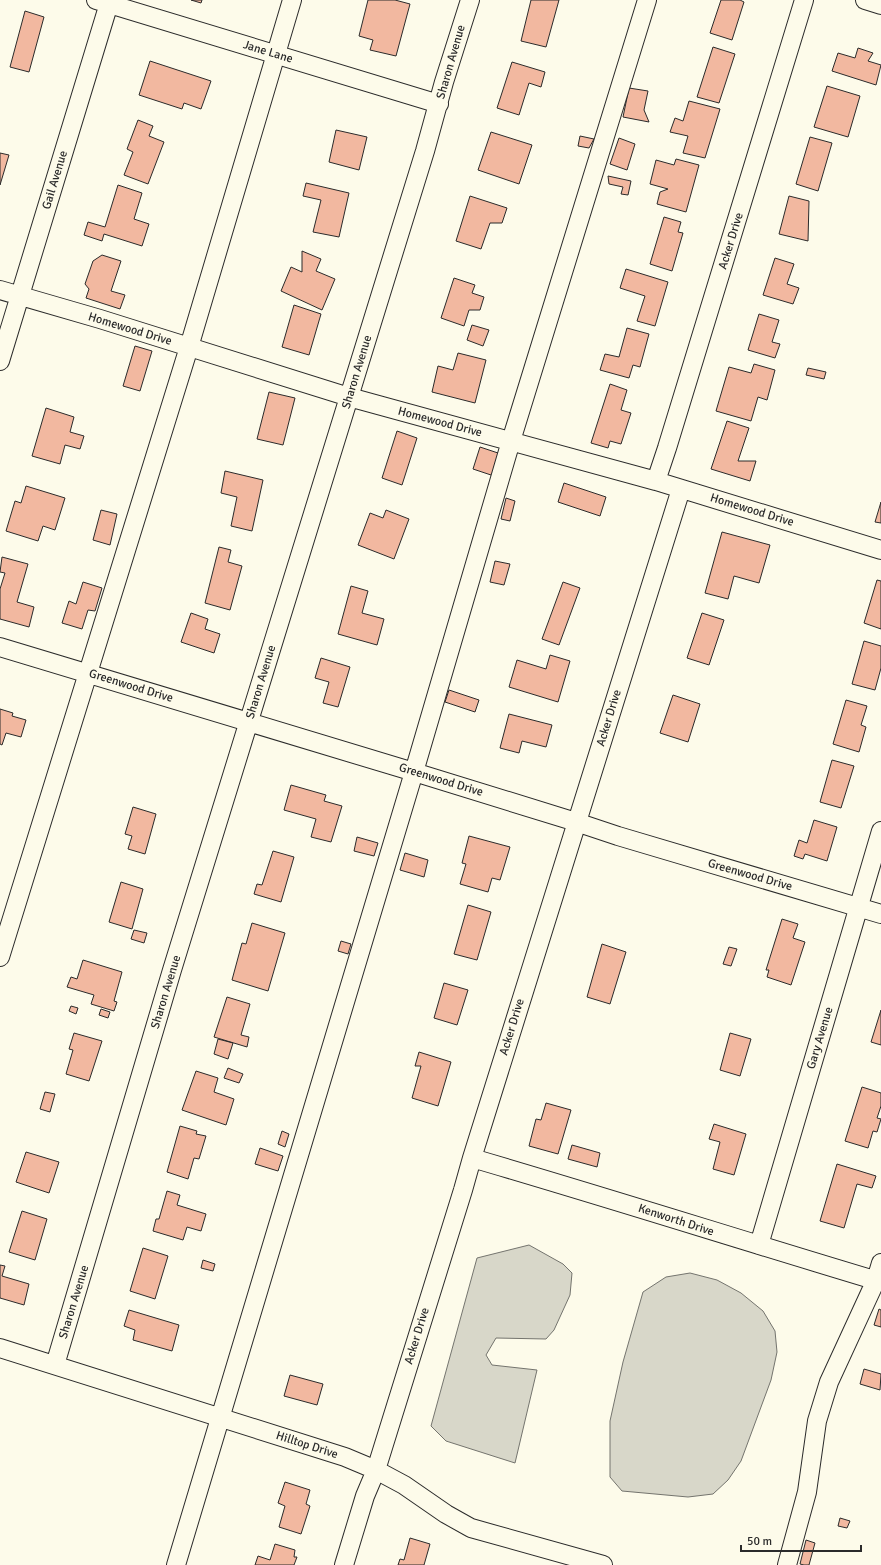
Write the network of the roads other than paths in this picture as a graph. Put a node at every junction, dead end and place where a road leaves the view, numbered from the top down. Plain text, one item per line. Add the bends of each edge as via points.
1 (292, 0) edge
2 (470, 0) edge
3 (647, 0) edge
4 (804, 0) edge
5 (864, 0) edge
6 (105, 1) edge
7 (881, 5) edge
8 (275, 54) junction
9 (439, 104) junction
10 (0, 290) edge
11 (20, 296) junction
12 (190, 347) junction
13 (0, 361) edge
14 (349, 397) junction
15 (511, 441) junction
16 (656, 481) junction
17 (681, 489) junction
18 (881, 550) edge
19 (0, 647) edge
20 (87, 673) junction
21 (249, 722) junction
22 (414, 772) junction
23 (576, 822) junction
24 (881, 831) edge
25 (858, 907) junction
26 (881, 914) edge
27 (0, 956) edge
28 (472, 1158) junction
29 (759, 1245) junction
30 (881, 1263) edge
31 (878, 1281) edge
32 (0, 1348) edge
33 (55, 1364) junction
34 (221, 1417) junction
35 (376, 1470) junction
36 (176, 1565) edge
37 (344, 1565) edge
38 (603, 1565) edge
39 (787, 1565) edge

1 - 8 street
2 - 9 street, Sharon Avenue
3 - 15 street
4 - 16 street, Acker Drive
5 - 7 street
6 - 8 street, Jane Lane
6 - 11 street, Gail Avenue
8 - 9 street, Jane Lane
8 - 12 street
9 - 14 street, Sharon Avenue
10 - 11 street, Homewood Drive
11 - 12 street, Homewood Drive
11 - 13 street, Gail Avenue
12 - 14 street, Homewood Drive
12 - 20 street
14 - 15 street, Homewood Drive
14 - 21 street, Sharon Avenue
15 - 16 street, Homewood Drive
15 - 22 street
16 - 17 street, Homewood Drive
17 - 18 street, Homewood Drive
17 - 23 street, Acker Drive
19 - 20 street, Greenwood Drive
20 - 21 street, Greenwood Drive
20 - 27 street
21 - 22 street, Greenwood Drive
21 - 33 street, Sharon Avenue
22 - 23 street, Greenwood Drive
22 - 34 street
23 - 25 street, Greenwood Drive
23 - 28 street, Acker Drive
24 - 25 street, Gary Avenue
25 - 26 street, Greenwood Drive
25 - 29 street, Gary Avenue
28 - 29 street, Kenworth Drive
28 - 35 street, Acker Drive
29 - 31 street, Kenworth Drive
30 - 31 street
31 - 39 street via 829,1382 817,1421 807,1492
32 - 33 street, Hilltop Drive
33 - 34 street, Hilltop Drive
34 - 35 street, Hilltop Drive via 346,1457
34 - 36 street
35 - 37 street, Acker Drive via 365,1496
35 - 38 street, Hilltop Drive via 472,1528

